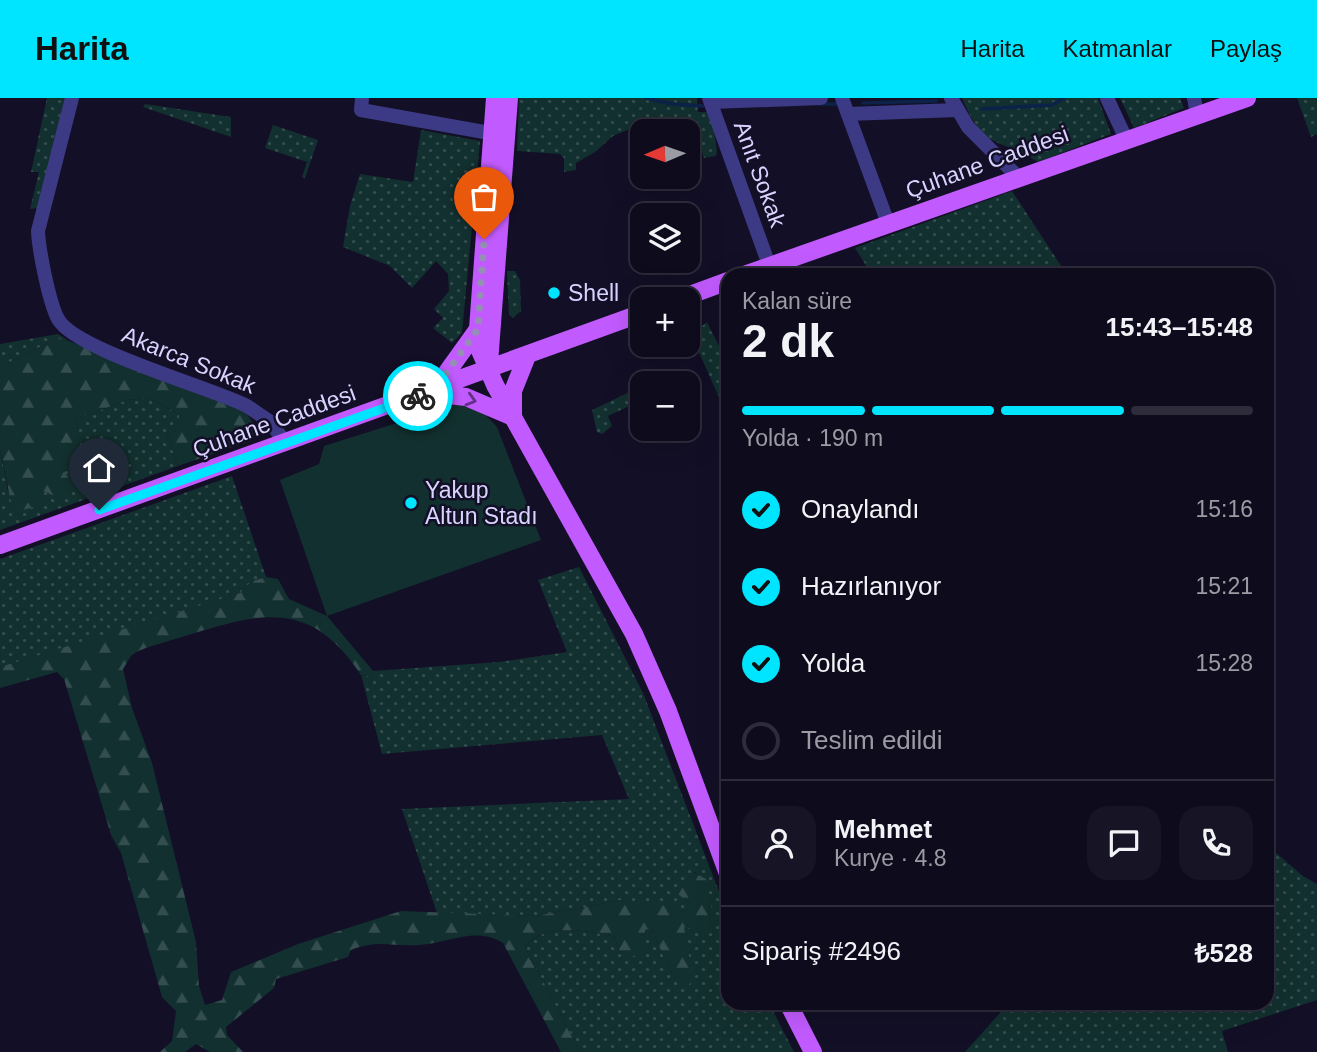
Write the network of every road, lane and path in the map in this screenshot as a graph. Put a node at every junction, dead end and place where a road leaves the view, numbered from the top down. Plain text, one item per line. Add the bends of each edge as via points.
1 (72, 98) edge
2 (362, 98) edge
3 (495, 98) edge
4 (509, 98) edge
5 (821, 98) edge
6 (842, 98) edge
7 (1107, 98) edge
8 (1247, 98) edge
9 (710, 100) edge
10 (954, 104) edge
11 (1195, 106) edge
12 (848, 114) junction
13 (499, 135) junction
14 (1126, 139) junction
15 (1018, 177) junction
16 (888, 223) junction
17 (769, 265) junction
18 (762, 268) edge
19 (721, 284) edge
20 (700, 291) edge
21 (630, 317) edge
22 (478, 329) junction
23 (527, 356) junction
24 (488, 370) junction
25 (430, 391) junction
26 (513, 417) junction
27 (286, 443) junction
28 (0, 545) edge
29 (721, 855) edge
30 (792, 1010) edge
31 (814, 1052) edge

1 - 27 street, Akarca Sokak via 38,231 58,319 95,346 237,401 269,421
2 - 13 street via 361,110
3 - 13 main road
4 - 13 main road
5 - 9 street
6 - 12 street
7 - 14 street
8 - 11 main road, Çuhane Caddesi
9 - 17 street, Anıt Sokak
10 - 12 street
10 - 15 street via 968,127
11 - 14 main road, Çuhane Caddesi
12 - 16 street
13 - 22 main road
13 - 24 main road
14 - 15 main road, Çuhane Caddesi
15 - 16 main road, Çuhane Caddesi
16 - 17 main road, Çuhane Caddesi
17 - 18 main road, Çuhane Caddesi
19 - 20 main road
21 - 23 main road, Çuhane Caddesi
22 - 24 main road via 478,346
22 - 25 main road
23 - 24 main road, Çuhane Caddesi
23 - 26 main road via 513,391
24 - 25 main road, Çuhane Caddesi
24 - 26 main road
25 -> 26 main road via 466,397
25 - 27 main road, Çuhane Caddesi
26 - 29 main road via 634,634
27 - 28 main road, Çuhane Caddesi
30 - 31 main road

